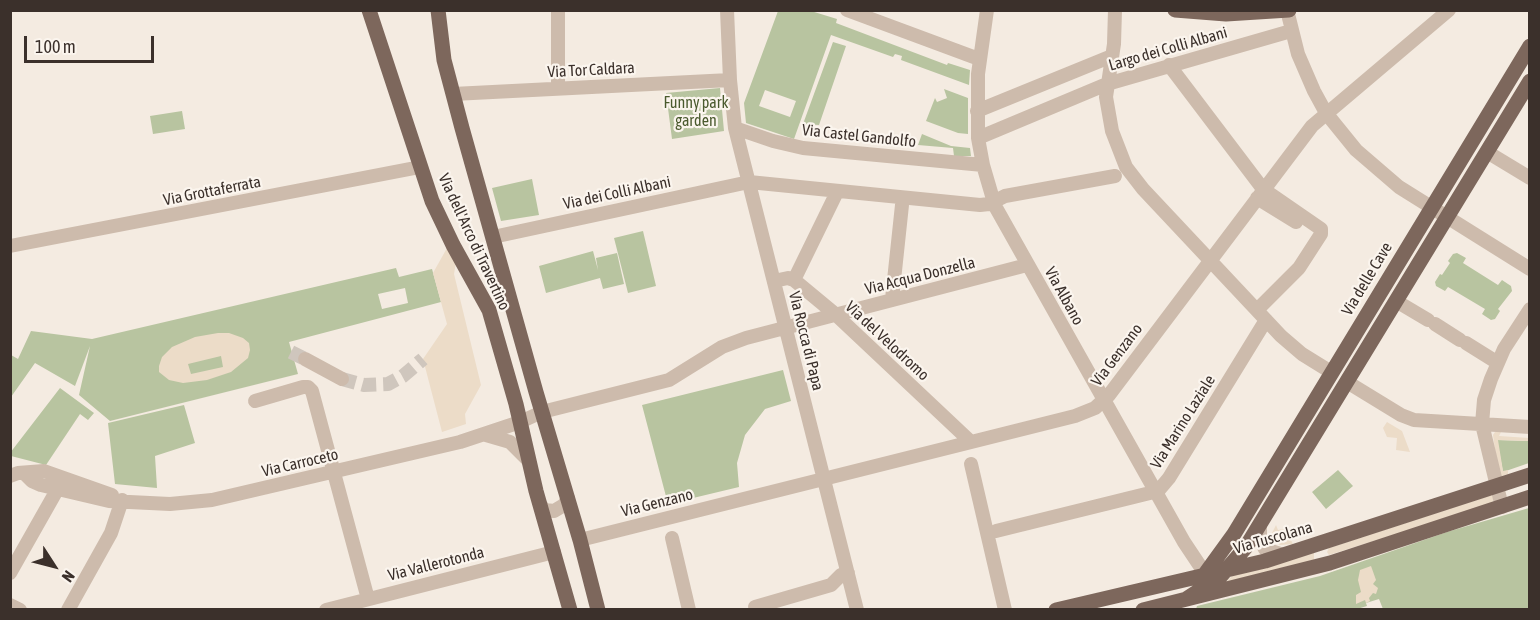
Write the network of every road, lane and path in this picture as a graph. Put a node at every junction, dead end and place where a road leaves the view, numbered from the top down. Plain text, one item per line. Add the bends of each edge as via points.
1 (369, 10) edge
2 (438, 10) edge
3 (558, 10) edge
4 (727, 10) edge
5 (847, 10) edge
6 (987, 10) edge
7 (1115, 10) edge
8 (1175, 10) edge
9 (1449, 10) edge
10 (1288, 11) edge
11 (1291, 31) junction
12 (1530, 46) edge
13 (1112, 56) junction
14 (979, 59) junction
15 (1169, 65) junction
16 (730, 80) junction
17 (1107, 84) junction
18 (1528, 86) edge
19 (558, 88) junction
20 (453, 94) junction
21 (977, 111) junction
22 (1326, 113) junction
23 (735, 128) junction
24 (978, 138) junction
25 (1487, 152) junction
26 (982, 165) junction
27 (420, 167) junction
28 (1115, 176) dead end
29 (1530, 178) edge
30 (748, 182) junction
31 (837, 192) junction
32 (1260, 194) junction
33 (993, 202) junction
34 (902, 205) dead end
35 (1432, 207) junction
36 (1447, 217) junction
37 (494, 237) junction
38 (10, 246) edge
39 (1210, 261) junction
40 (1027, 266) junction
41 (1530, 269) edge
42 (794, 280) junction
43 (774, 281) junction
44 (892, 299) junction
45 (1396, 301) junction
46 (1530, 309) edge
47 (835, 314) junction
48 (1261, 315) junction
49 (786, 327) junction
50 (1492, 359) junction
51 (310, 362) tunnel mouth
52 (1331, 372) junction
53 (342, 379) tunnel mouth
54 (1347, 382) junction
55 (1104, 400) junction
56 (255, 401) dead end
57 (542, 412) junction
58 (520, 422) junction
59 (1482, 424) junction
60 (1530, 427) edge
61 (484, 434) junction
62 (971, 442) junction
63 (528, 461) junction
64 (971, 464) dead end
65 (335, 472) junction
66 (1530, 475) edge
67 (10, 476) edge
68 (824, 479) junction
69 (59, 483) junction
70 (1496, 486) junction
71 (1156, 492) junction
72 (1530, 497) edge
73 (568, 498) junction
74 (122, 500) junction
75 (541, 506) junction
76 (1502, 507) junction
77 (1260, 524) junction
78 (996, 531) dead end
79 (672, 538) dead end
80 (580, 540) junction
81 (1322, 543) junction
82 (554, 552) junction
83 (1283, 555) junction
84 (1330, 563) junction
85 (1228, 569) junction
86 (10, 573) edge
87 (848, 573) junction
88 (1208, 578) junction
89 (368, 599) junction
90 (1186, 599) junction
91 (10, 605) edge
92 (750, 608) edge
93 (20, 609) edge
94 (68, 609) edge
95 (326, 609) edge
96 (570, 609) edge
97 (598, 609) edge
98 (689, 609) edge
99 (857, 609) edge
100 (1005, 609) edge
101 (1056, 609) edge
102 (1143, 609) edge

1 - 27 main road, Via dell'Arco di Travertino
2 - 20 main road, Via dell'Arco di Travertino via 442,50
3 - 19 street
4 - 16 street, Via Rocca di Papa
5 - 14 street
6 - 14 street, Via Albano
7 - 13 street, Largo dei Colli Albani
8 - 10 main road via 1213,14
9 - 22 street, Via Genzano
10 - 11 street
11 - 15 street, Largo dei Colli Albani
11 - 22 street
12 - 35 main road, Via delle Cave
13 - 17 street, Largo dei Colli Albani
13 - 21 street
14 - 21 street, Via Albano
15 - 17 street, Largo dei Colli Albani
15 - 32 street
16 - 19 street, Via Tor Caldara
16 - 23 street, Via Rocca di Papa
17 - 24 street
17 - 39 street via 1110,124 1126,167
18 - 25 main road
19 - 20 street, Via Tor Caldara
20 - 37 main road, Via dell'Arco di Travertino
21 - 24 street, Via Albano
22 - 32 street, Via Genzano
22 - 35 street via 1368,161 1393,183
23 - 26 street, Via Castel Gandolfo via 803,148
23 - 30 street, Via Rocca di Papa
24 - 26 street, Via Albano
25 - 29 street
25 - 36 main road
26 - 33 street, Via Albano
27 - 38 street, Via Grottaferrata
27 - 58 main road, Via dell'Arco di Travertino via 438,215 487,305
28 - 33 street via 1005,195
30 - 31 street
30 - 37 street, Via dei Colli Albani
30 - 43 street, Via Rocca di Papa
31 - 33 street via 980,205
31 - 42 street
32 - 39 street, Via Genzano
32 - 48 street, Via Marino Laziale via 1321,231
33 - 40 street, Via Albano
34 - 44 street
35 - 36 street
35 - 52 main road, Via delle Cave
36 - 41 street
36 - 45 main road
37 - 57 main road, Via dell'Arco di Travertino
39 - 48 street
39 - 55 street, Via Genzano
40 - 44 street, Via Acqua Donzella
40 - 55 street, Via Albano
42 - 43 street
42 - 47 street, Via del Velodromo
43 - 49 street, Via Rocca di Papa
44 - 47 street, Via Acqua Donzella
45 - 50 street
45 - 54 main road
46 - 50 street
47 - 49 street, Via Acqua Donzella
47 - 62 street, Via del Velodromo
48 - 52 street via 1302,354
48 - 71 street, Via Marino Laziale via 1169,478
49 - 57 street, Via Acqua Donzella via 732,343 673,378
49 - 68 street, Via Rocca di Papa
50 - 59 street
51 - 53 street
52 - 54 main road
52 - 88 main road, Via delle Cave
54 - 59 street via 1409,419
54 - 77 main road
55 - 62 street, Via Genzano via 1086,412
55 - 71 street, Via Albano
56 - 65 street via 303,387 310,389
57 - 58 street
57 - 73 main road, Via dell'Arco di Travertino
58 - 61 street, Via Carroceto
58 - 63 main road, Via dell'Arco di Travertino
59 - 60 street
59 - 70 street
61 - 63 street via 510,442
61 - 65 street, Via Carroceto
62 - 68 street, Via Genzano
63 - 75 main road, Via dell'Arco di Travertino
64 - 100 street
65 - 74 street, Via Carroceto via 203,502
65 - 89 street
66 - 70 main road, Via Tuscolana
67 - 69 street, Via Carroceto via 41,470
68 - 80 street, Via Genzano
68 - 87 street, Via Rocca di Papa
69 - 74 street, Via Carroceto
69 - 86 street
70 - 76 street
70 - 81 main road, Via Tuscolana
71 - 78 street, Via Marino Laziale
71 - 88 street, Via Albano
72 - 76 main road
73 - 75 street via 554,511
73 - 80 main road, Via dell'Arco di Travertino
74 - 94 street via 111,533
75 - 82 main road, Via dell'Arco di Travertino
76 - 84 main road
77 - 83 street via 1265,549
77 - 85 main road
79 - 98 street
80 - 97 main road, Via dell'Arco di Travertino
81 - 83 main road, Via Tuscolana
81 - 84 street via 1319,554
82 - 89 street, Via Vallerotonda
82 - 96 main road, Via dell'Arco di Travertino
83 - 85 main road, Via Tuscolana
84 - 90 main road
85 - 88 main road
87 - 92 street via 831,585
87 - 99 street, Via Rocca di Papa
88 - 90 main road
88 - 101 main road
89 - 95 street, Via Vallerotonda
90 - 102 main road
91 - 93 street

